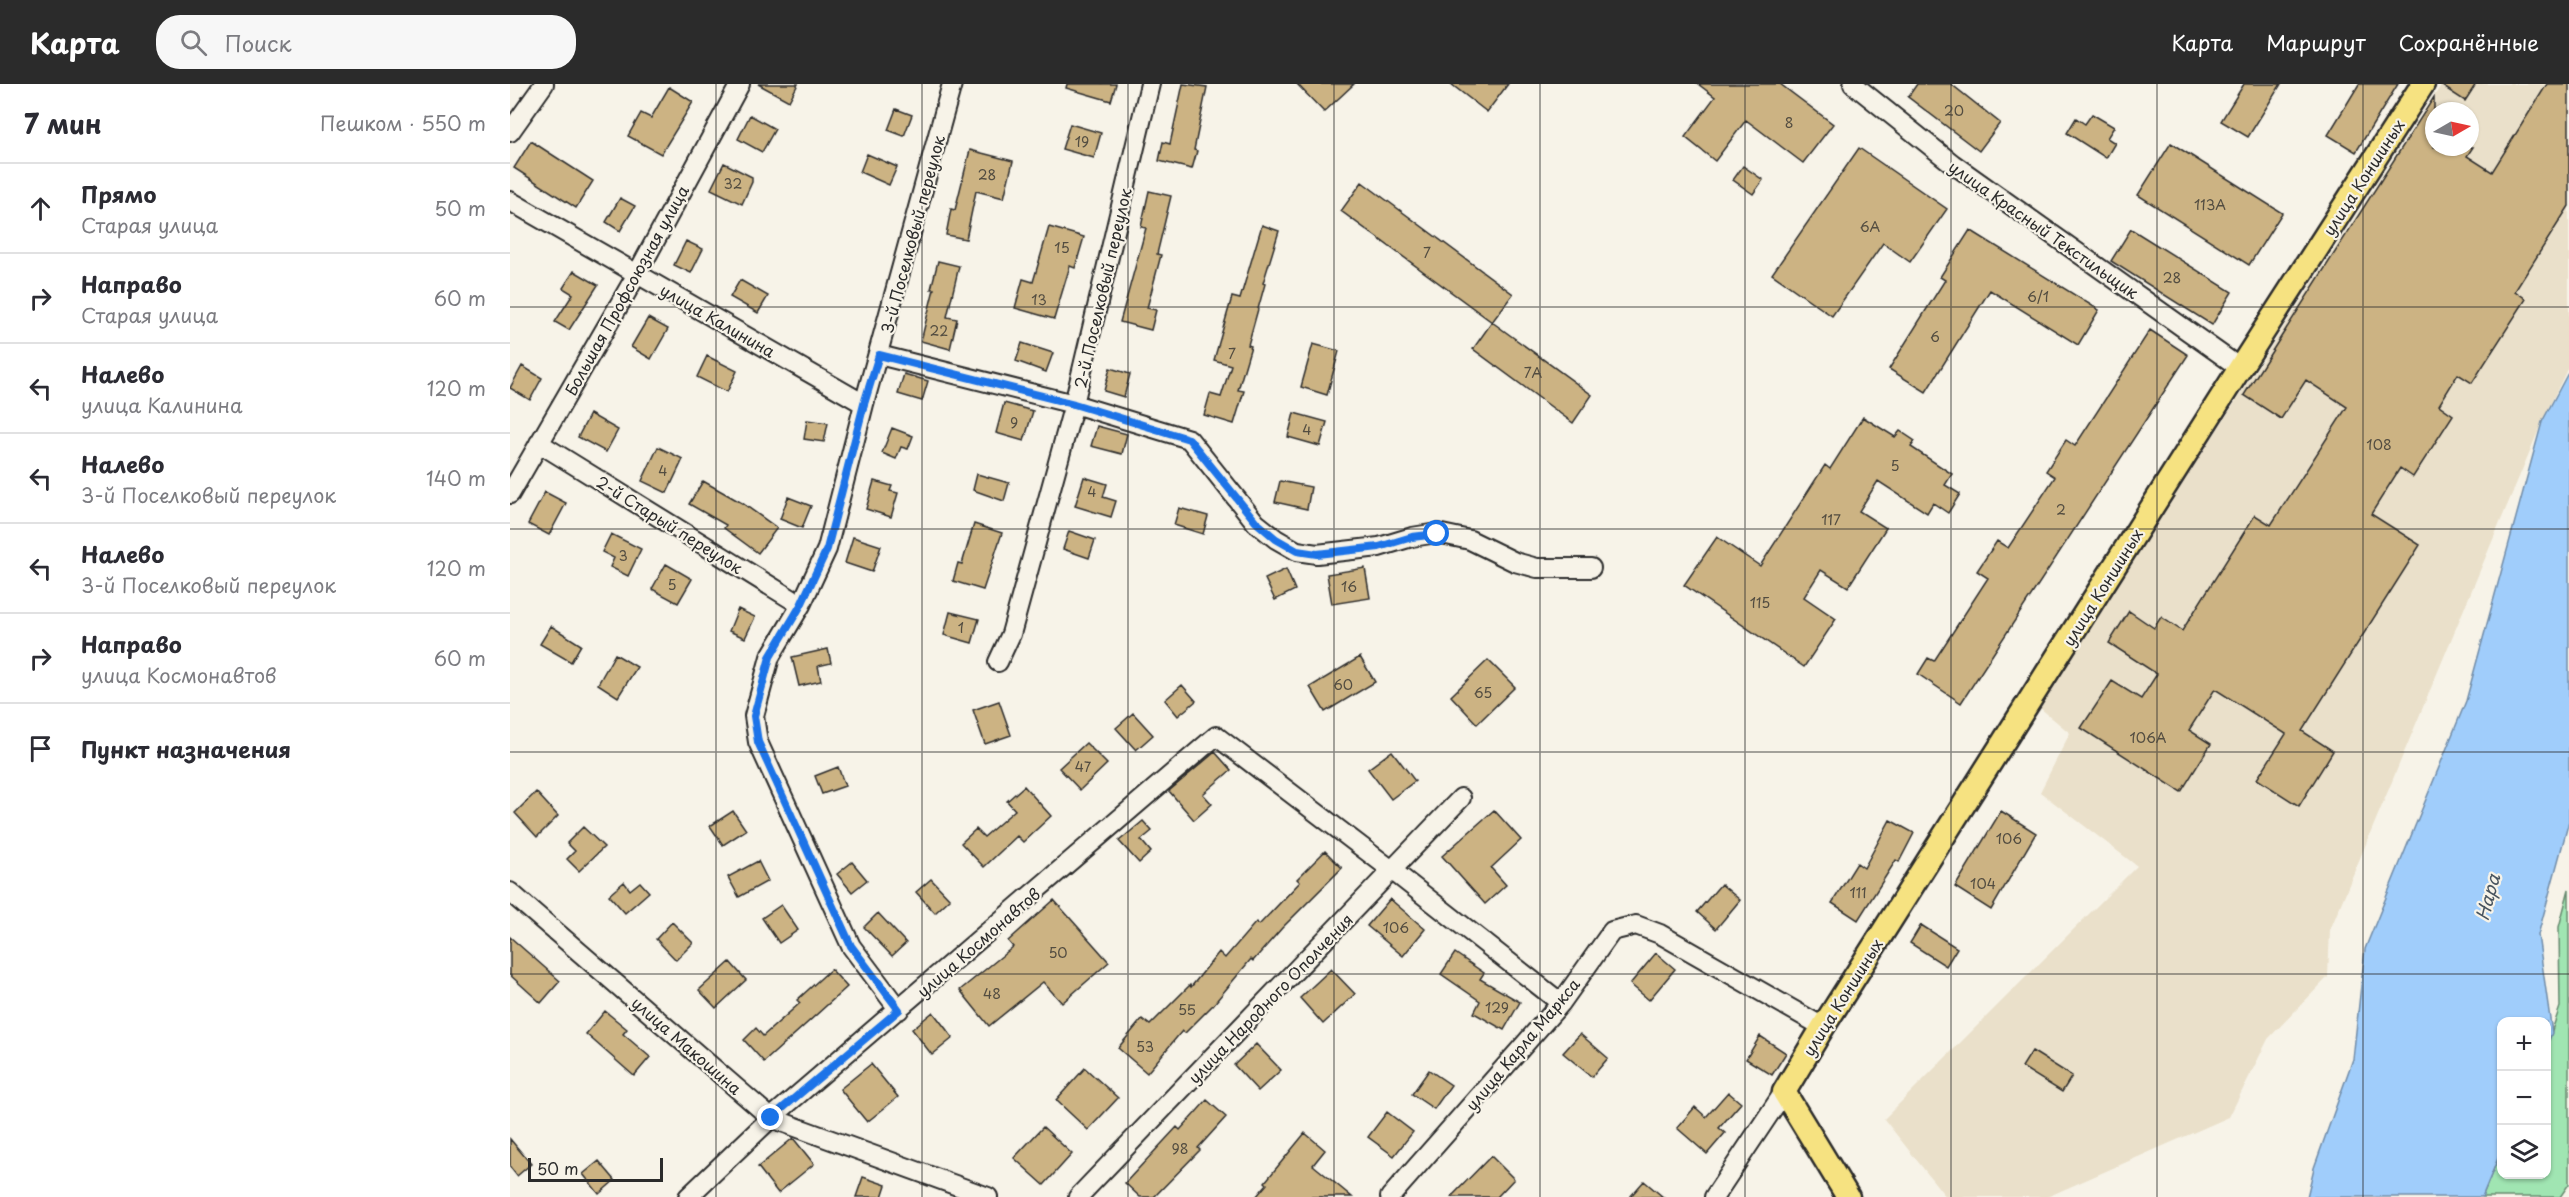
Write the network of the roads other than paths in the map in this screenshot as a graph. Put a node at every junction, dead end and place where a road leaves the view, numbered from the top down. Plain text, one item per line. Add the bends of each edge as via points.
1 (544, 84) edge
2 (740, 84) edge
3 (952, 84) edge
4 (1150, 84) edge
5 (1853, 84) edge
6 (2423, 84) edge
7 (510, 132) edge
8 (510, 201) edge
9 (637, 274) junction
10 (879, 355) junction
11 (2240, 368) junction
12 (864, 404) junction
13 (1074, 404) junction
14 (539, 443) junction
15 (510, 494) edge
16 (1591, 568) dead end
17 (801, 605) junction
18 (998, 662) dead end
19 (1461, 798) dead end
20 (1393, 871) junction
21 (510, 892) edge
22 (1561, 1003) junction
23 (899, 1010) junction
24 (1823, 1027) junction
25 (1784, 1092) junction
26 (771, 1118) junction
27 (688, 1197) edge
28 (988, 1197) edge
29 (1078, 1197) edge
30 (1390, 1197) edge
31 (1714, 1197) edge
32 (1848, 1197) edge

1 - 7 street
2 - 9 street, Большая Профсоюзная улица
3 - 10 street, 3-й Поселковый переулок
4 - 13 street, 2-й Поселковый переулок
5 - 11 street, улица Красный Текстильщик via 1953,164
6 - 11 main road, улица Коншиных
8 - 9 street, улица Калинина
9 - 12 street, улица Калинина
9 - 14 street, Большая Профсоюзная улица
10 - 12 street, 3-й Поселковый переулок
10 - 13 street
11 - 24 main road, улица Коншиных
12 - 17 street, 3-й Поселковый переулок via 827,549
13 - 16 street via 1189,439 1256,522 1297,551 1317,554 1379,547 1437,534 1470,540 1537,568
13 - 18 street, 2-й Поселковый переулок via 1011,634
14 - 15 street, Большая Профсоюзная улица
14 - 17 street, 2-й Старый переулок
17 - 23 street, 3-й Поселковый переулок via 770,657 754,716 758,742 851,946
19 - 20 street, улица Народного Ополчения
20 - 22 street
20 - 23 street, улица Космонавтов via 1216,736
20 - 29 street, улица Народного Ополчения
21 - 26 street, улица Макошина
22 - 24 street, улица Карла Маркса via 1612,931 1636,925 1660,934
22 - 30 street, улица Карла Маркса
23 - 26 street, улица Космонавтов
24 - 25 main road, улица Коншиных
25 - 31 street
25 - 32 main road
26 - 27 street, улица Космонавтов
26 - 28 street, улица Макошина

